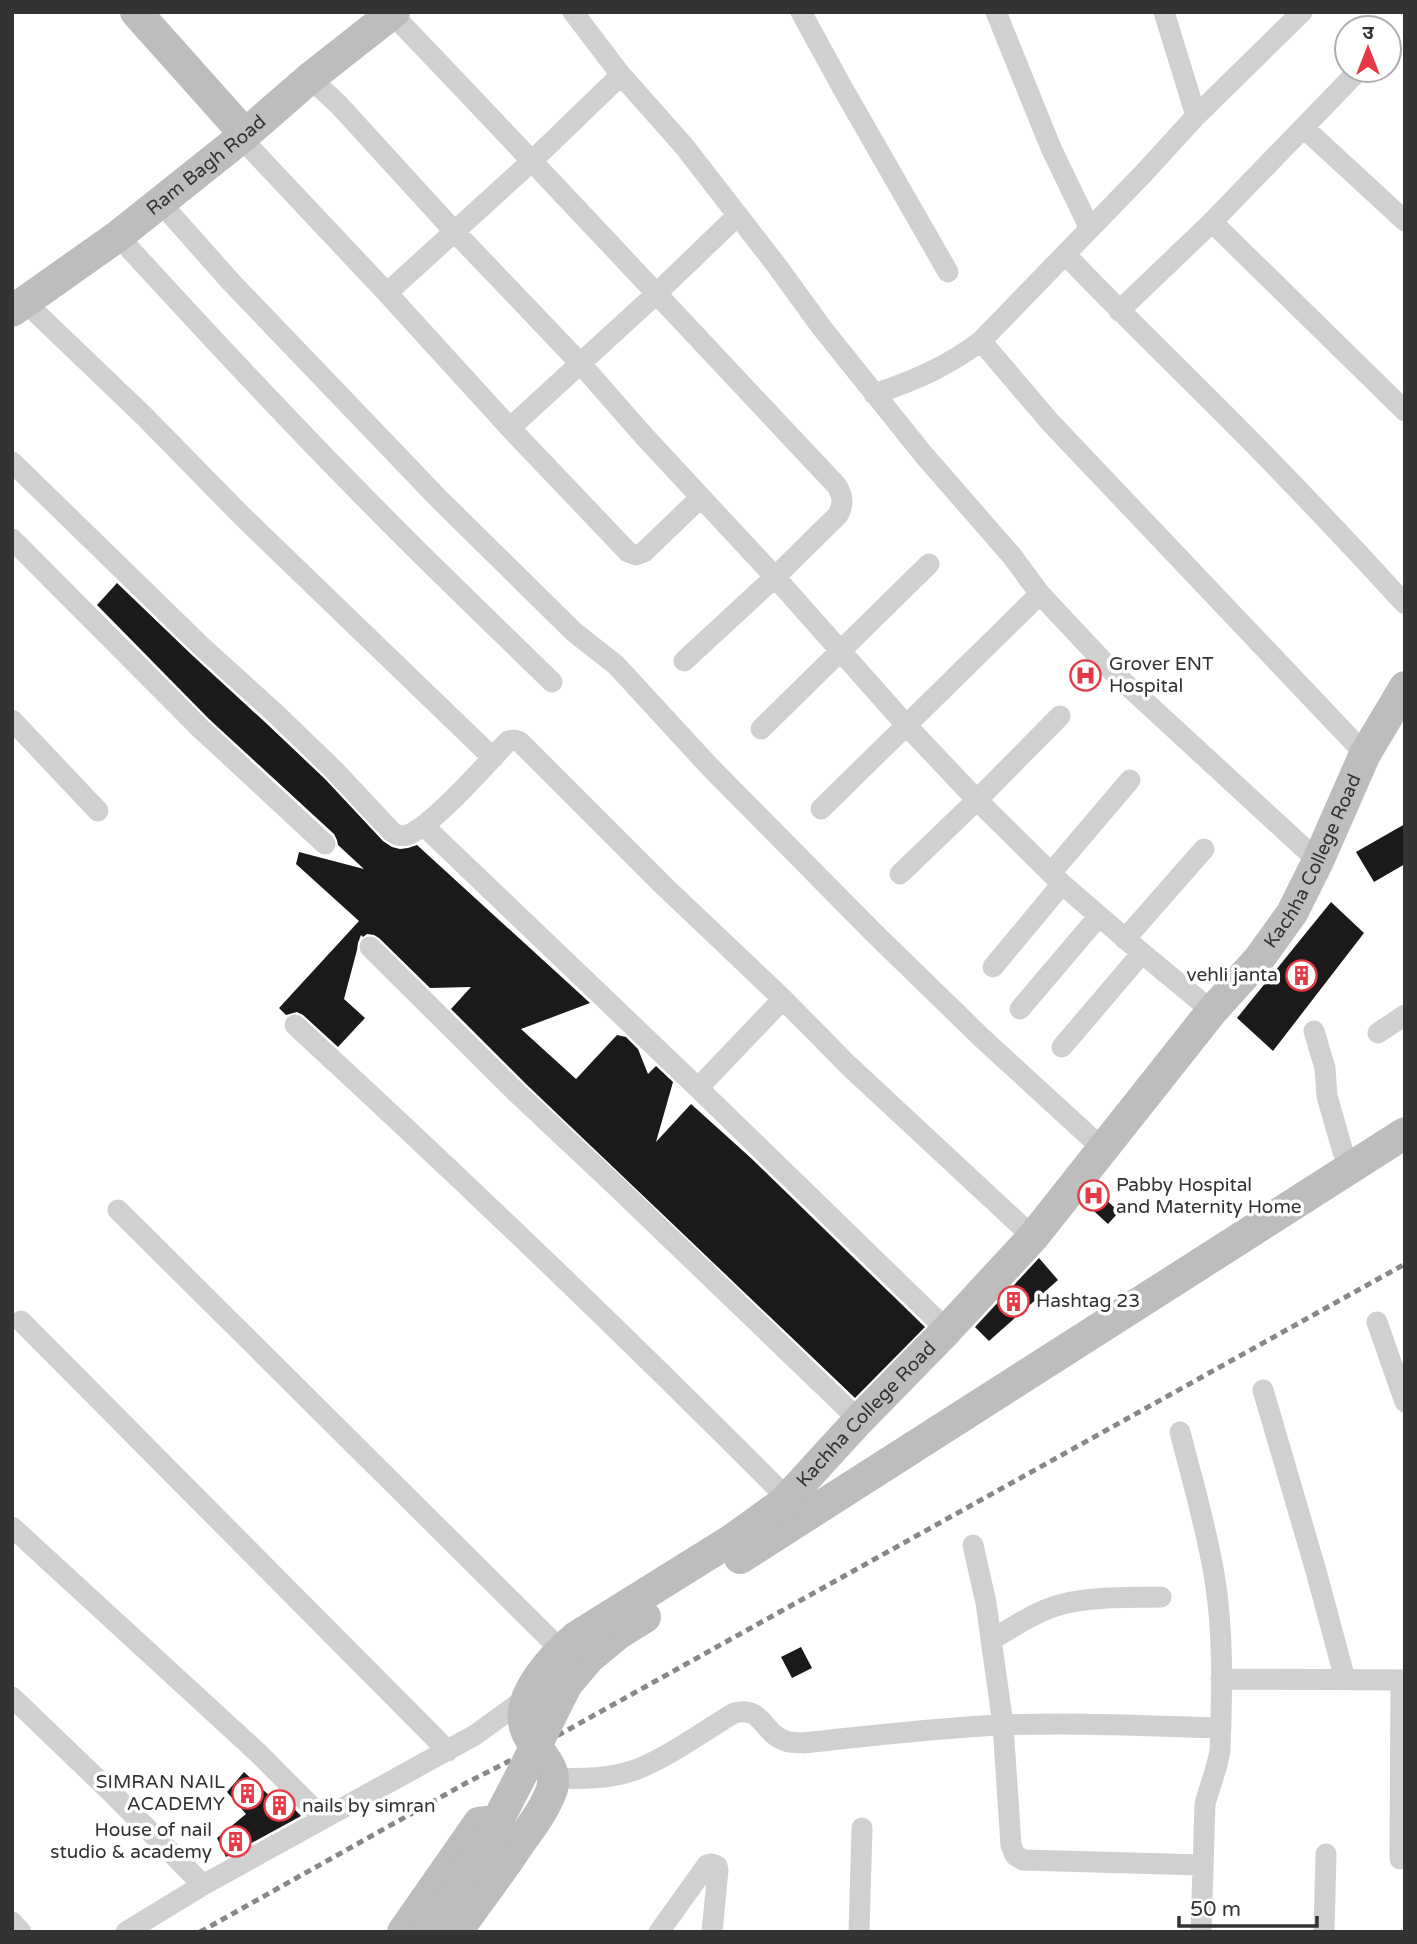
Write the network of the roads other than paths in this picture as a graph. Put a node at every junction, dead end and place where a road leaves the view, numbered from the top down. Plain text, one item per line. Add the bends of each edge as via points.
1 (136, 12) edge
2 (573, 12) edge
3 (801, 12) edge
4 (996, 12) edge
5 (1164, 12) edge
6 (393, 13) edge
7 (1295, 15) edge
8 (621, 75) junction
9 (310, 78) junction
10 (1346, 84) edge
11 (1196, 116) junction
12 (1304, 128) junction
13 (243, 136) junction
14 (533, 160) junction
15 (160, 202) junction
16 (737, 216) junction
17 (1405, 221) edge
18 (1212, 222) junction
19 (1090, 229) junction
20 (454, 231) junction
21 (118, 236) junction
22 (1065, 254) junction
23 (948, 272) dead end
24 (387, 293) junction
25 (656, 294) junction
26 (19, 307) edge
27 (1119, 311) junction
28 (981, 341) junction
29 (580, 363) junction
30 (874, 394) junction
31 (1405, 411) edge
32 (510, 428) junction
33 (12, 462) edge
34 (701, 497) junction
35 (12, 539) edge
36 (929, 564) dead end
37 (775, 577) junction
38 (1040, 594) junction
39 (1405, 604) edge
40 (841, 651) junction
41 (684, 661) dead end
42 (552, 682) dead end
43 (1404, 690) edge
44 (1060, 716) dead end
45 (12, 720) edge
46 (907, 726) junction
47 (761, 729) dead end
48 (1365, 754) junction
49 (493, 758) junction
50 (1130, 780) dead end
51 (977, 800) junction
52 (821, 809) dead end
53 (98, 811) dead end
54 (424, 826) junction
55 (325, 844) dead end
56 (1204, 849) dead end
57 (1318, 861) junction
58 (900, 874) dead end
59 (1056, 879) junction
60 (1099, 916) junction
61 (1125, 939) junction
62 (370, 947) dead end
63 (1142, 953) junction
64 (993, 967) dead end
65 (783, 999) junction
66 (1020, 1009) dead end
67 (1212, 1011) junction
68 (1405, 1016) edge
69 (295, 1025) dead end
70 (1314, 1031) dead end
71 (1378, 1033) dead end
72 (1062, 1047) dead end
73 (698, 1088) junction
74 (1405, 1113) edge
75 (1405, 1133) edge
76 (1104, 1150) junction
77 (1343, 1152) junction
78 (1405, 1154) edge
79 (118, 1209) dead end
80 (1033, 1237) junction
81 (21, 1321) dead end
82 (1377, 1322) dead end
83 (947, 1331) junction
84 (1263, 1391) dead end
85 (1405, 1402) edge
86 (859, 1420) junction
87 (1180, 1432) dead end
88 (785, 1501) junction
89 (823, 1525) dead end
90 (12, 1527) edge
91 (973, 1545) dead end
92 (1161, 1597) dead end
93 (991, 1640) junction
94 (561, 1650) junction
95 (1221, 1679) junction
96 (1345, 1679) junction
97 (1403, 1680) edge
98 (12, 1698) edge
99 (526, 1698) junction
100 (1003, 1725) junction
101 (1221, 1728) junction
102 (448, 1751) junction
103 (553, 1778) junction
104 (323, 1818) junction
105 (862, 1828) dead end
106 (519, 1844) junction
107 (1325, 1854) dead end
108 (1400, 1859) dead end
109 (1202, 1865) junction
110 (203, 1885) junction
111 (12, 1922) edge
112 (21, 1932) edge
113 (126, 1932) edge
114 (403, 1932) edge
115 (429, 1932) edge
116 (456, 1932) edge
117 (659, 1932) edge
118 (712, 1932) edge
119 (859, 1932) edge
120 (1201, 1932) edge
121 (1324, 1932) edge

1 - 13 street
2 - 8 street
3 - 23 street
4 - 19 street via 1051,148
5 - 11 street
6 - 9 street, Ram Bagh Road
6 - 14 street
7 - 11 street
8 - 14 street
8 - 16 street via 684,146
9 - 13 street, Ram Bagh Road
9 - 20 street
10 - 12 street
11 - 19 street
12 - 17 street
12 - 18 street
13 - 15 street, Ram Bagh Road
13 - 24 street
14 - 20 street
14 - 25 street
15 - 21 street, Ram Bagh Road
15 - 76 street via 476,537 574,632 606,655 874,933
16 - 25 street
16 - 30 street
18 - 27 street
18 - 31 street
19 - 22 street
20 - 24 street
20 - 29 street
21 - 26 street, Ram Bagh Road
21 - 42 street via 310,442
22 - 27 street
22 - 28 street
24 - 32 street
25 - 29 street
25 - 37 street via 842,496 838,514
26 - 49 street via 144,416
27 - 39 street via 1246,436
28 - 30 street via 910,383
28 - 48 street via 1069,442
29 - 32 street
29 - 34 street
30 - 38 street
32 - 34 street via 628,552 636,555 645,552
33 - 54 street via 392,832 405,836
34 - 37 street
35 - 55 street via 200,728
36 - 40 street
37 - 40 street
37 - 41 street
38 - 46 street
38 - 57 street via 1115,674
40 - 46 street
40 - 47 street
43 - 48 street, Kachha College Road
44 - 51 street
45 - 53 street
46 - 51 street
46 - 52 street
48 - 57 street, Kachha College Road
49 - 54 street
49 - 65 street via 508,741 520,742
50 - 59 street
51 - 58 street
51 - 59 street
54 - 73 street
56 - 61 street
57 - 67 street, Kachha College Road via 1292,912 1259,959
59 - 60 street
59 - 64 street
60 - 61 street
60 - 66 street
61 - 63 street
62 - 86 street
63 - 67 street
63 - 72 street
65 - 73 street
65 - 80 street
67 - 76 street, Kachha College Road
68 - 71 street
69 - 88 street via 673,1384
70 - 77 street
73 - 83 street
74 - 77 street
75 - 115 street, bridge via 619,1633 567,1684 482,1851
76 - 80 street, Kachha College Road
77 - 88 street via 880,1448
78 - 89 street
79 - 94 street
80 - 83 street, Kachha College Road
81 - 102 street
82 - 85 street
83 - 86 street, Kachha College Road
84 - 96 street
86 - 88 street, Kachha College Road
87 - 95 street via 1214,1576
88 - 94 street, Kachha College Road
90 - 104 street
91 - 93 street
92 - 93 street via 1062,1604
93 - 100 street
94 - 99 street, Kachha College Road
95 - 96 street
95 - 101 street
96 - 97 street
97 - 108 street
98 - 110 street
99 - 102 street, Kachha College Road
99 - 103 street via 525,1729 552,1769
100 - 101 street
100 - 103 street via 803,1743 774,1735 750,1711 743,1711 635,1770 605,1777
100 - 109 street via 1015,1855 1023,1860
101 - 109 street via 1217,1770 1205,1804
102 - 104 street, Kachha College Road
103 - 106 street via 546,1802
104 - 110 street, Kachha College Road
105 - 119 street
106 - 114 street via 487,1822 479,1823
106 - 116 street
107 - 121 street
109 - 120 street
110 - 113 street, Kachha College Road
111 - 112 street
117 - 118 street via 711,1864 718,1870

